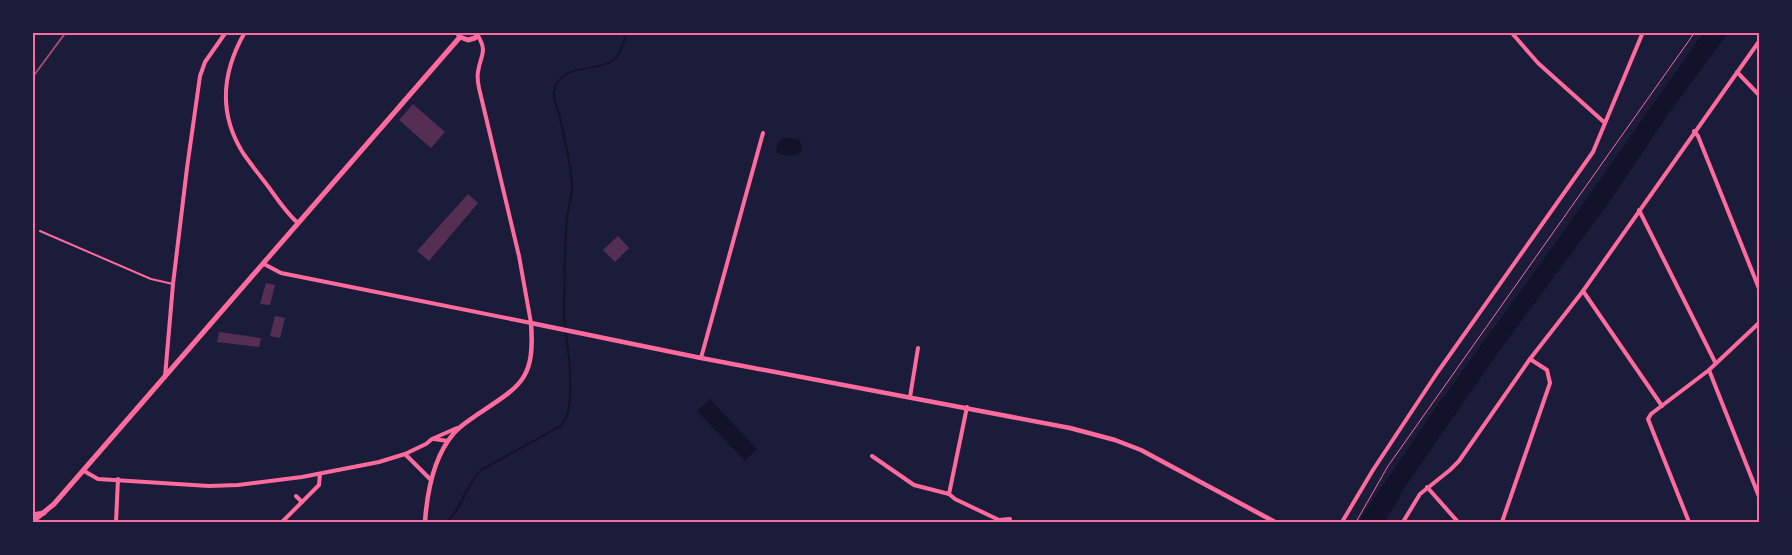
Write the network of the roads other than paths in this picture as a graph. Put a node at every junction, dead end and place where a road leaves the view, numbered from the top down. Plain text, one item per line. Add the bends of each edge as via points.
1 (226, 32) edge
2 (245, 32) edge
3 (1511, 32) edge
4 (1643, 32) edge
5 (479, 34) edge
6 (459, 35) edge
7 (1760, 40) edge
8 (1737, 72) junction
9 (1760, 96) edge
10 (1605, 123) junction
11 (1694, 131) junction
12 (763, 133) dead end
13 (1639, 210) junction
14 (298, 223) junction
15 (40, 231) dead end
16 (264, 264) junction
17 (173, 284) junction
18 (1583, 291) junction
19 (1760, 291) edge
20 (1760, 322) edge
21 (531, 323) junction
22 (918, 348) dead end
23 (701, 358) junction
24 (1530, 359) junction
25 (1715, 362) junction
26 (1708, 370) junction
27 (165, 377) junction
28 (910, 397) junction
29 (1662, 406) junction
30 (967, 408) junction
31 (460, 427) junction
32 (432, 439) junction
33 (448, 441) junction
34 (405, 454) junction
35 (872, 456) dead end
36 (84, 471) junction
37 (320, 474) junction
38 (118, 479) junction
39 (431, 480) junction
40 (1427, 487) junction
41 (949, 494) junction
42 (296, 496) dead end
43 (1760, 499) edge
44 (302, 502) junction
45 (44, 513) junction
46 (32, 515) edge
47 (1010, 519) dead end
48 (32, 522) edge
49 (116, 522) edge
50 (282, 522) edge
51 (425, 522) edge
52 (1275, 522) edge
53 (1342, 522) edge
54 (1403, 522) edge
55 (1458, 522) edge
56 (1502, 522) edge
57 (1690, 522) edge

1 - 17 street via 205,62 200,76
2 - 14 street via 227,77 225,96 230,122 243,152
3 - 10 street via 1538,63
4 - 10 street
5 - 6 main road via 468,40
5 - 21 street via 484,55 478,70 479,88 519,256
6 - 14 main road
7 - 8 street
8 - 9 street
8 - 11 street
10 - 53 street via 1592,152 1437,373
11 - 13 street
11 - 19 street
12 - 23 street
13 - 18 street
13 - 25 street
14 - 16 main road
15 - 17 lane via 151,279
16 - 21 street via 281,273
16 - 27 main road
17 - 27 street
18 - 24 street
18 - 29 street
20 - 25 street
21 - 23 street
21 - 31 street via 531,361 521,381
22 - 28 street
23 - 28 street
24 - 40 street via 1459,461
24 - 56 street via 1547,370 1550,383
25 - 26 street
26 - 29 street
26 - 43 street
27 - 36 main road
28 - 30 street
29 - 57 street via 1648,419
30 - 41 street
30 - 52 street via 1115,440 1141,450
31 - 32 street
31 - 33 street
32 - 33 street
32 - 34 street
33 - 39 street
34 - 37 street
34 - 39 street
35 - 41 street via 914,485
36 - 38 street via 98,479
36 - 45 main road
37 - 38 street via 209,486
37 - 44 street via 320,485
38 - 49 street
39 - 51 street
40 - 54 street
40 - 55 street
41 - 47 street via 999,520
42 - 44 street
44 - 50 street
45 - 46 main road
45 - 48 main road

